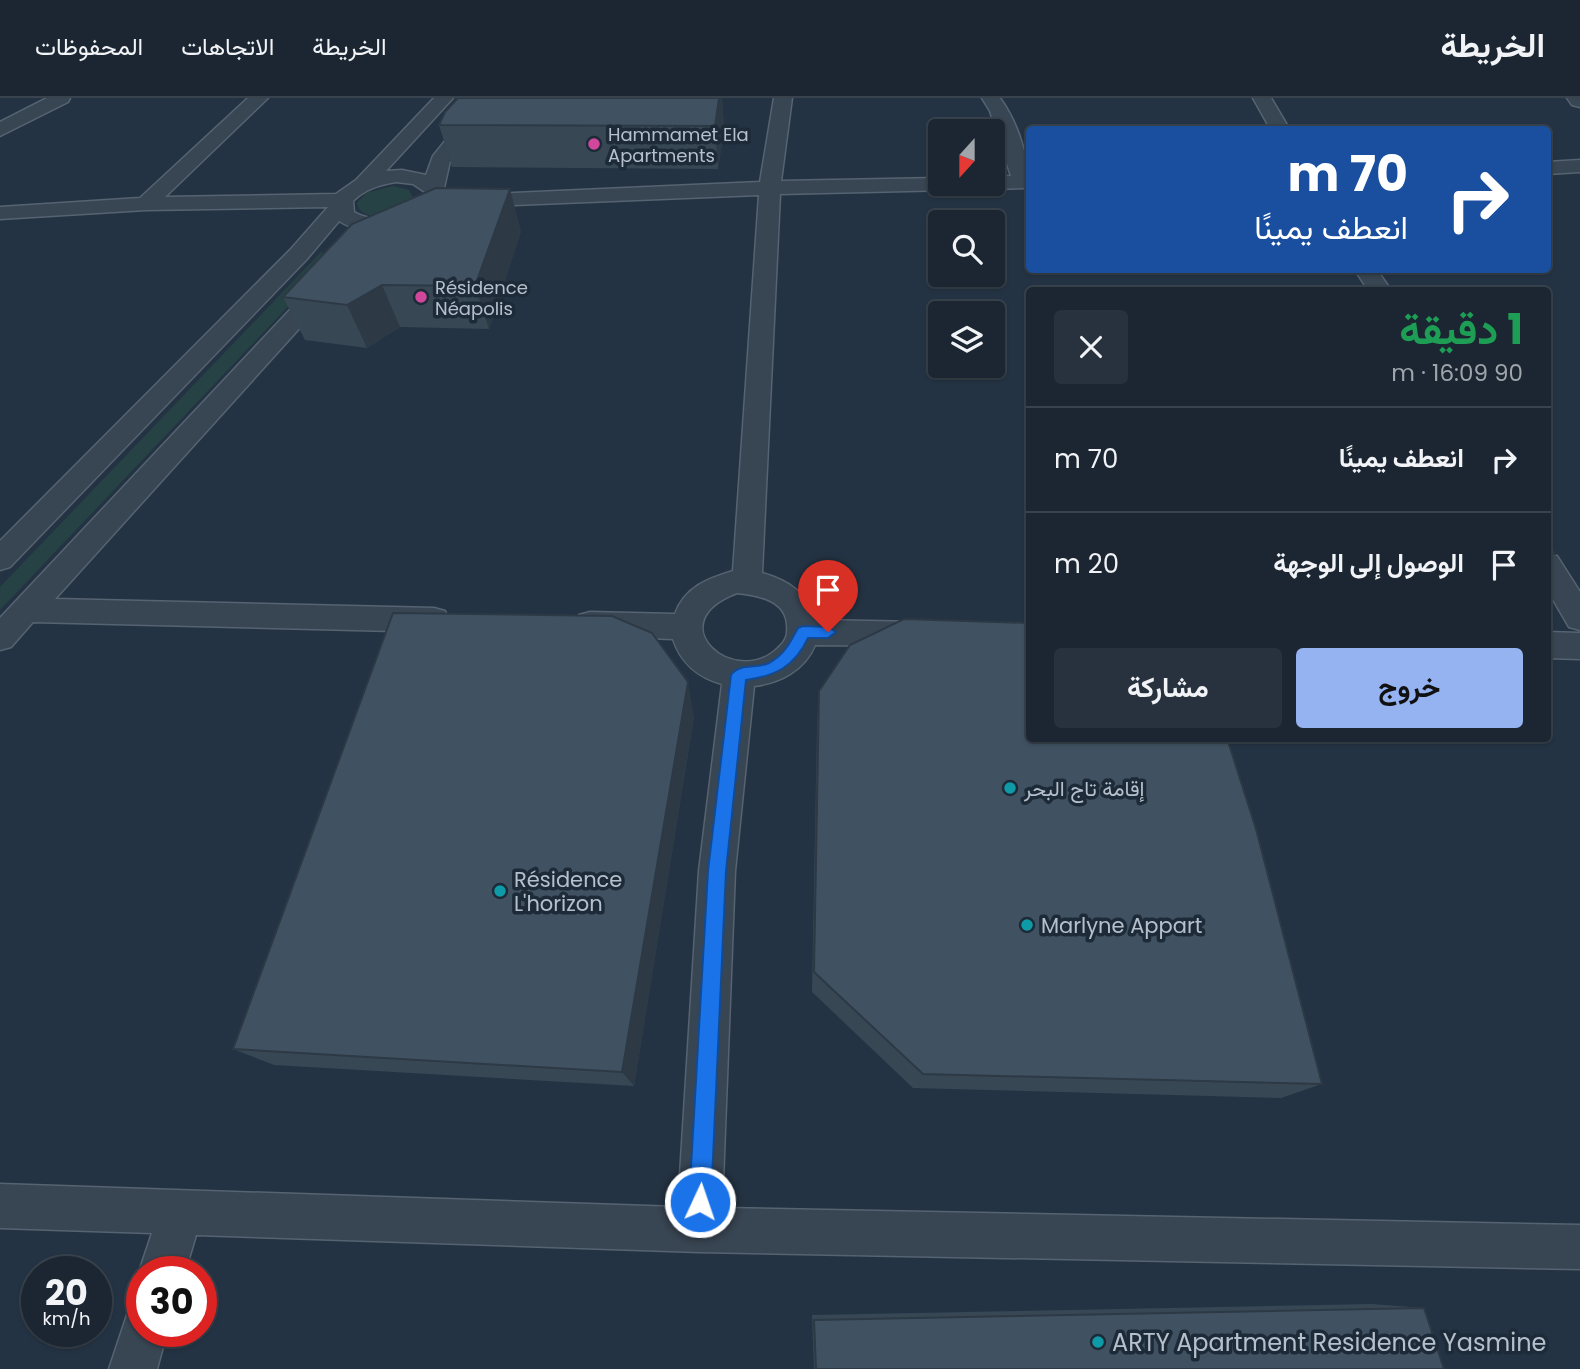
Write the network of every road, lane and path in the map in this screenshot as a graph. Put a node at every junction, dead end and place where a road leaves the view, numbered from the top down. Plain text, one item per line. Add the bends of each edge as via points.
1 (61, 98) edge
2 (259, 98) edge
3 (444, 98) edge
4 (490, 98) edge
5 (783, 98) edge
6 (991, 98) edge
7 (1262, 98) edge
8 (1279, 126) edge
9 (0, 130) edge
10 (1580, 166) edge
11 (1551, 167) edge
12 (1026, 182) edge
13 (364, 183) junction
14 (1005, 183) edge
15 (928, 184) edge
16 (771, 188) junction
17 (435, 195) junction
18 (342, 203) junction
19 (146, 204) junction
20 (0, 213) edge
21 (406, 223) junction
22 (367, 248) edge
23 (345, 265) edge
24 (0, 559) edge
25 (1551, 571) edge
26 (747, 581) junction
27 (26, 610) junction
28 (1580, 618) edge
29 (466, 621) edge
30 (562, 624) edge
31 (685, 627) junction
32 (803, 632) junction
33 (949, 635) edge
34 (0, 638) edge
35 (1551, 645) edge
36 (1580, 646) edge
37 (739, 675) junction
38 (0, 1206) edge
39 (181, 1211) junction
40 (699, 1230) junction
41 (1580, 1247) edge
42 (167, 1256) edge
43 (140, 1347) edge
44 (133, 1369) edge

1 - 9 street
2 - 19 street
3 - 13 street
4 - 17 street via 440,160
5 - 16 street
6 - 12 street
7 - 8 street
10 - 11 street
12 - 14 street
13 - 17 street via 396,176 425,181
13 - 18 street
15 - 16 street
16 - 17 street
16 - 26 street
17 - 21 street via 419,218
18 - 19 street
18 - 21 street via 343,215 352,222 368,227
18 - 24 street via 299,254
19 - 20 street
21 - 22 street
23 - 27 street
25 - 28 street
26 - 31 street via 704,593 691,608
26 - 32 street via 771,585 789,596 801,613
27 - 29 street
27 - 34 street
30 - 31 street
31 - 37 street via 695,655 714,668
32 - 33 street
32 - 37 street via 794,651 776,666
35 - 36 street
37 - 40 street via 717,871
38 - 39 street
39 - 40 street
39 - 42 street
40 - 41 street
43 - 44 street

